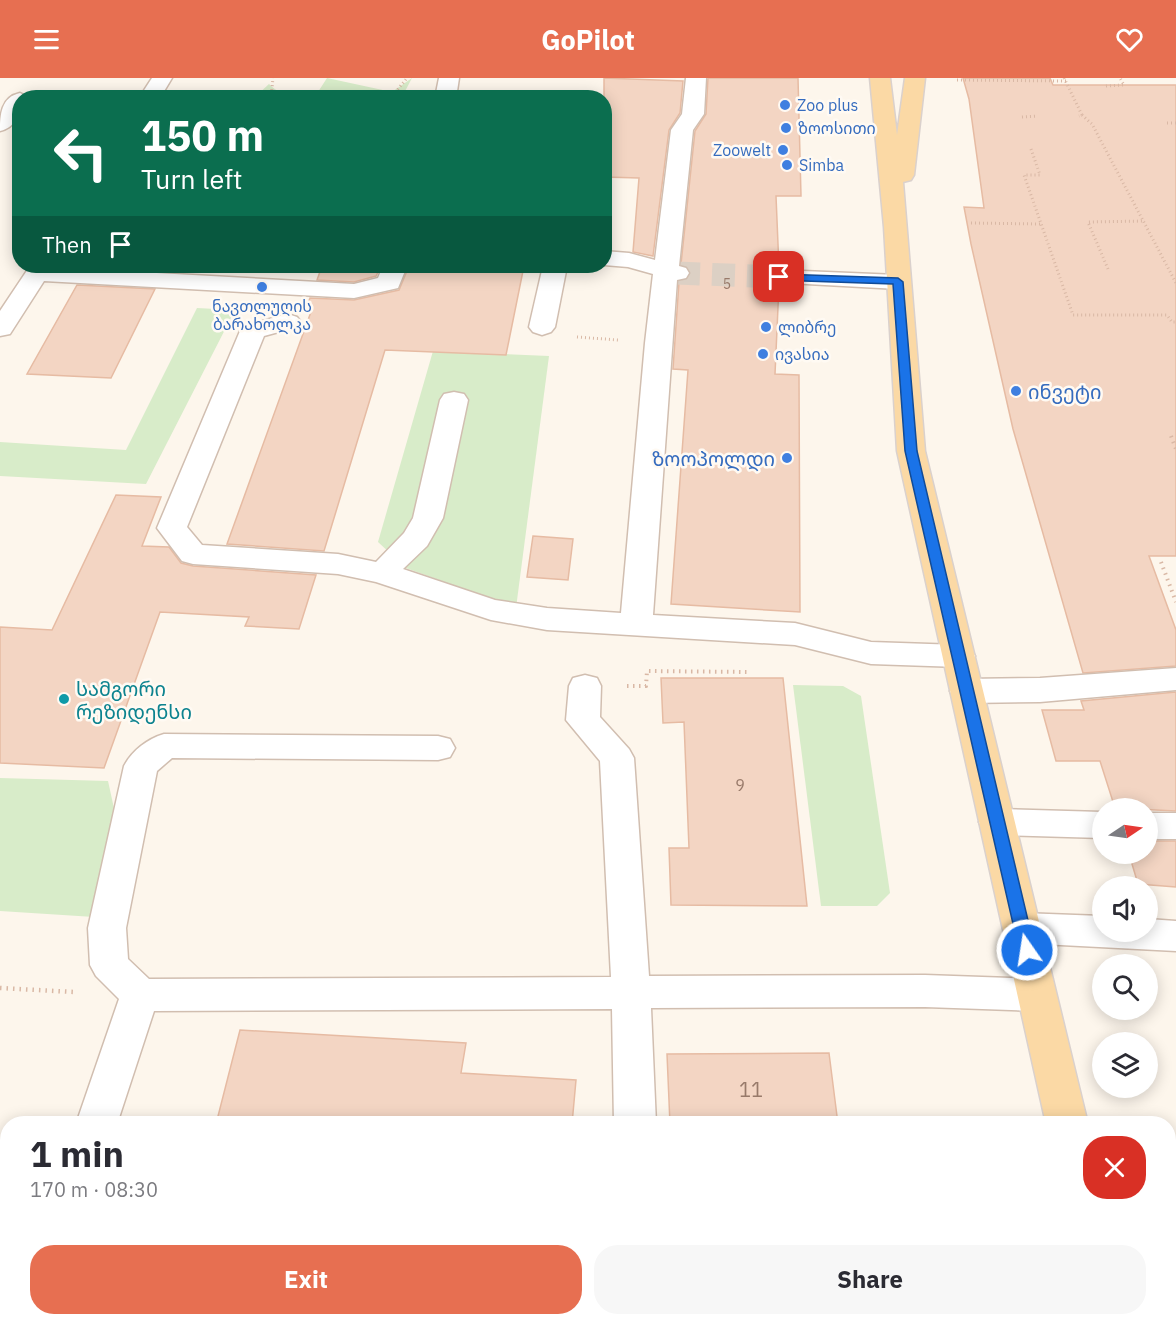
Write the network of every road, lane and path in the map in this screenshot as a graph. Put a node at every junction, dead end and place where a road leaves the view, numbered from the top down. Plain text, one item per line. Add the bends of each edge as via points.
1 (407, 78) edge
2 (696, 78) edge
3 (880, 78) edge
4 (915, 78) edge
5 (1120, 78) edge
6 (957, 80) dead end
7 (1065, 80) edge
8 (1106, 86) dead end
9 (397, 90) edge
10 (12, 110) edge
11 (1036, 116) dead end
12 (1022, 117) dead end
13 (1167, 123) dead end
14 (1176, 123) edge
15 (0, 125) edge
16 (1031, 149) dead end
17 (1146, 221) junction
18 (971, 223) dead end
19 (1040, 224) junction
20 (896, 227) junction
21 (612, 259) edge
22 (1108, 269) dead end
23 (671, 272) junction
24 (36, 273) edge
25 (169, 273) edge
26 (392, 273) edge
27 (554, 273) edge
28 (234, 275) edge
29 (312, 277) edge
30 (779, 277) tunnel mouth
31 (898, 282) junction
32 (1176, 282) edge
33 (288, 322) dead end
34 (1176, 322) edge
35 (542, 327) joint
36 (1, 329) edge
37 (658, 343) junction
38 (454, 400) dead end
39 (1171, 436) dead end
40 (1176, 449) edge
41 (1161, 562) dead end
42 (382, 573) junction
43 (1176, 602) edge
44 (636, 626) junction
45 (958, 656) junction
46 (751, 672) dead end
47 (1176, 679) edge
48 (585, 686) joint
49 (966, 691) junction
50 (438, 748) dead end
51 (997, 822) junction
52 (1092, 825) edge
53 (1158, 826) edge
54 (1176, 826) edge
55 (1022, 928) junction
56 (1092, 931) edge
57 (1158, 935) edge
58 (1176, 936) edge
59 (0, 988) edge
60 (631, 992) junction
61 (140, 995) junction
62 (1037, 995) junction
63 (99, 1116) edge
64 (634, 1116) edge
65 (1065, 1116) edge

1 - 9 path
2 - 23 street via 693,114 682,130
3 - 20 main road
4 - 20 main road
5 - 8 path via 1124,85
6 - 7 path
7 - 17 path via 1081,116 1092,124
10 - 15 street
11 - 12 path
13 - 14 path
16 - 19 path via 1040,175 1024,175
17 - 22 path via 1088,222
17 - 32 path
18 - 19 path
19 - 34 path via 1073,315 1167,315
20 - 31 main road
21 - 23 street
23 - 37 street
24 - 36 street
25 - 28 street
26 - 29 street via 389,283 354,291
27 - 35 street
28 - 29 street
30 - 31 street
31 - 45 main road via 911,451
33 - 42 street via 253,332 172,528 193,554 338,564
35 - 37 path via 548,335
37 - 44 street
38 - 42 street via 428,518 416,539
39 - 40 path
41 - 43 path
42 - 44 street via 491,610
44 - 45 street via 795,634 871,653
45 - 49 main road
46 - 48 path via 647,671 646,686
47 - 49 street via 1040,690
48 - 60 street via 583,720 617,758
49 - 51 main road
50 - 61 street via 164,746 150,757 141,766 107,928 109,964
51 - 52 street
51 - 55 main road
53 - 54 street
55 - 56 street
55 - 62 main road
57 - 58 street
59 - 61 path
60 - 61 street
60 - 62 street via 925,991
60 - 64 street
61 - 63 street
62 - 65 main road

